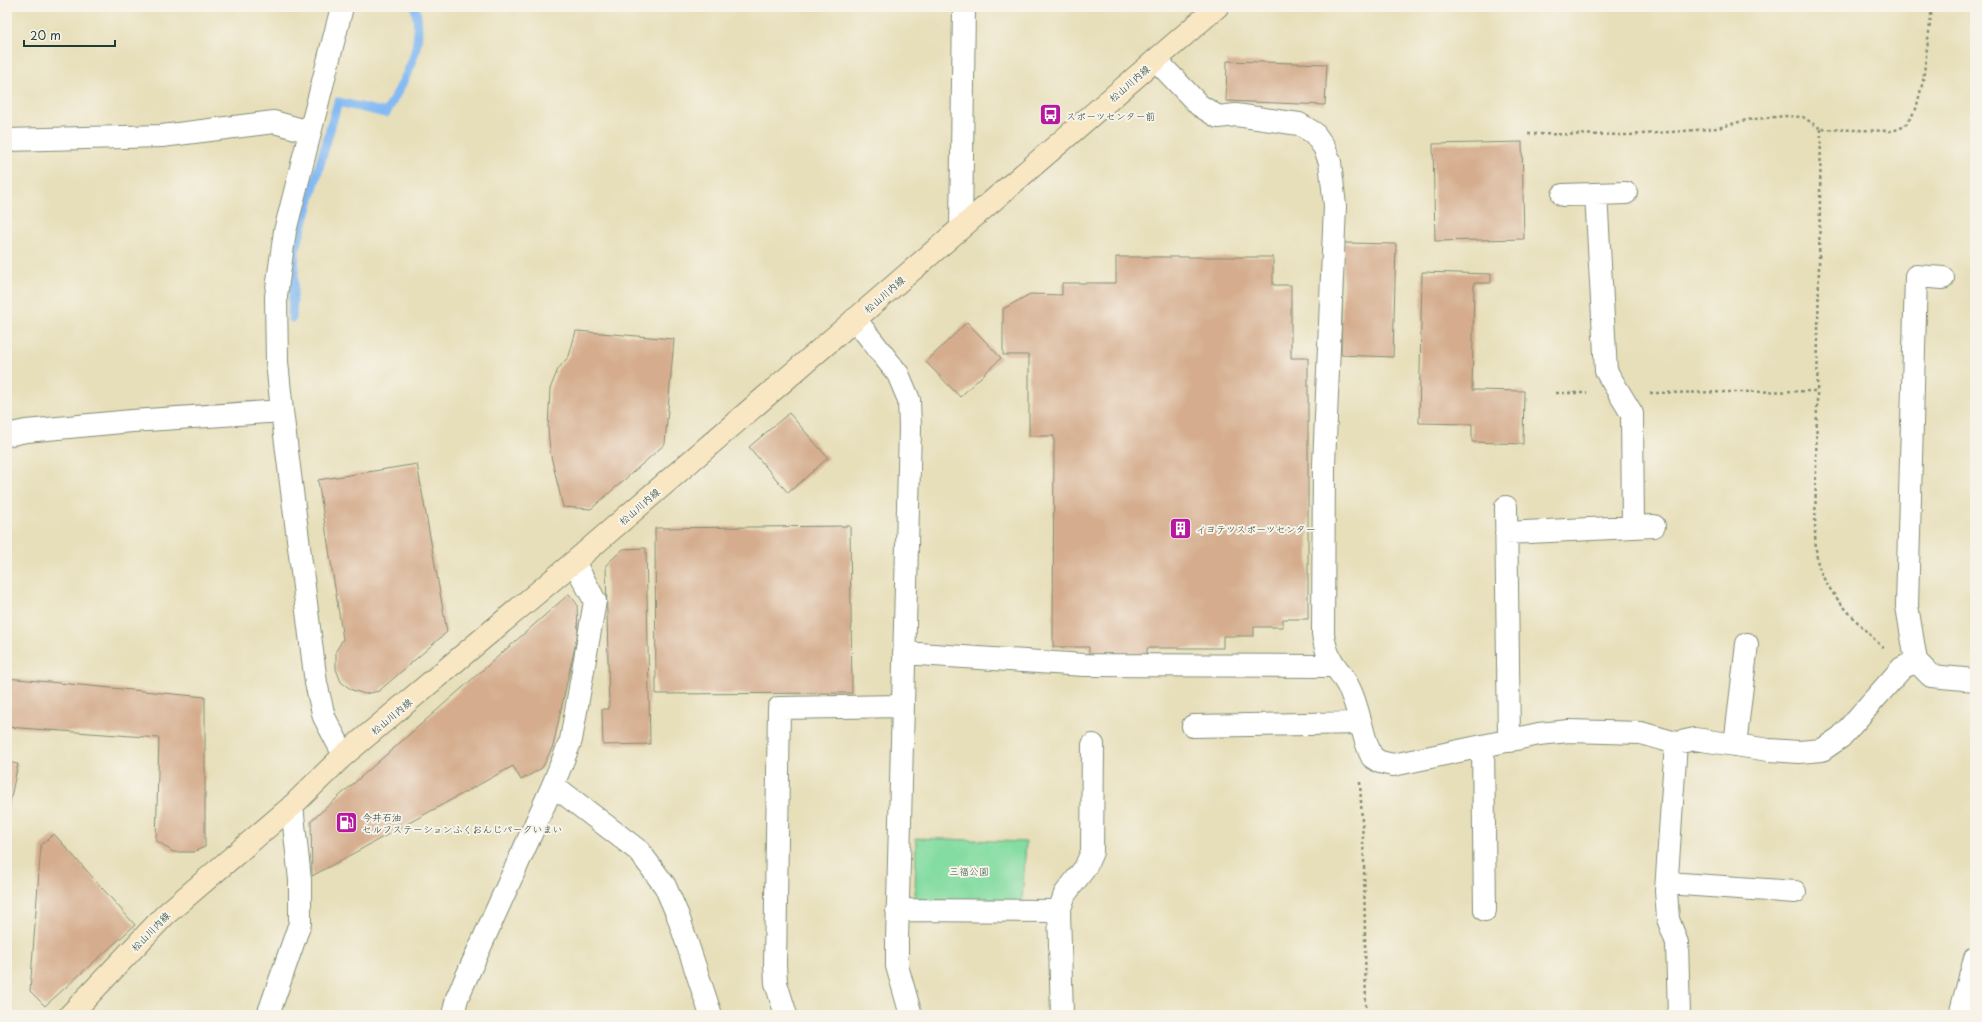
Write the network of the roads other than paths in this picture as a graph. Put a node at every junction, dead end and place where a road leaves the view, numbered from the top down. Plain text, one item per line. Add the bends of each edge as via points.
1 (342, 7) edge
2 (964, 7) edge
3 (1217, 7) edge
4 (1156, 60) junction
5 (310, 132) junction
6 (7, 140) edge
7 (1626, 193) dead end
8 (1596, 194) junction
9 (1563, 195) dead end
10 (961, 228) junction
11 (1943, 278) dead end
12 (855, 319) junction
13 (282, 411) junction
14 (7, 435) edge
15 (1506, 507) dead end
16 (1506, 533) junction
17 (574, 562) junction
18 (1747, 644) dead end
19 (904, 652) junction
20 (1909, 664) junction
21 (1334, 666) junction
22 (1975, 680) edge
23 (903, 706) junction
24 (1360, 723) junction
25 (1193, 726) dead end
26 (1509, 741) junction
27 (1676, 743) junction
28 (1093, 745) dead end
29 (1483, 746) junction
30 (1736, 746) junction
31 (344, 755) junction
32 (553, 785) junction
33 (292, 806) junction
34 (1667, 883) junction
35 (1795, 892) dead end
36 (897, 910) junction
37 (1485, 910) dead end
38 (1059, 912) junction
39 (1975, 958) edge
40 (70, 1015) edge
41 (268, 1015) edge
42 (452, 1015) edge
43 (711, 1015) edge
44 (786, 1015) edge
45 (911, 1015) edge
46 (1062, 1015) edge
47 (1679, 1015) edge
48 (1960, 1015) edge

1 - 5 street
2 - 10 street
3 - 4 main road, 松山川内線
4 - 10 main road, 松山川内線
4 - 21 street via 1199,105 1218,116 1236,115 1299,124 1314,133 1330,162 1335,206 1324,464 1323,634 1325,651
5 - 6 street via 274,122 162,136
5 - 13 street via 285,231 276,296 277,362
7 - 8 street
8 - 9 street
8 - 16 street via 1606,371 1632,414 1644,526
10 - 12 main road, 松山川内線
11 - 20 street via 1916,276 1907,606
12 - 17 main road, 松山川内線
12 - 19 street via 898,374 908,400 910,428
13 - 14 street via 132,421
13 - 31 street via 316,683 324,717
15 - 16 street
16 - 26 street
17 - 31 main road, 松山川内線
17 - 32 street via 596,601 571,740
18 - 30 street
19 - 21 street via 1084,665
19 - 23 street
20 - 22 street via 1931,676
20 - 30 street via 1841,737 1822,750 1799,752
21 - 24 street via 1349,686
23 - 36 street
23 - 44 street via 779,708 774,965 776,983
24 - 25 street
24 - 29 street via 1372,757 1392,765
26 - 27 street via 1539,734 1609,731 1641,733
26 - 29 street
27 - 30 street via 1695,739
27 - 34 street
28 - 38 street via 1092,852 1085,868 1065,894
29 - 37 street
31 - 33 main road, 松山川内線
32 - 42 street via 457,998
32 - 43 street via 639,851 665,886 678,916
33 - 40 main road, 松山川内線 via 165,915
33 - 41 street via 300,880 300,923
34 - 35 street
34 - 47 street via 1668,919 1677,943
36 - 38 street
36 - 45 street via 897,966
38 - 46 street
39 - 48 street

